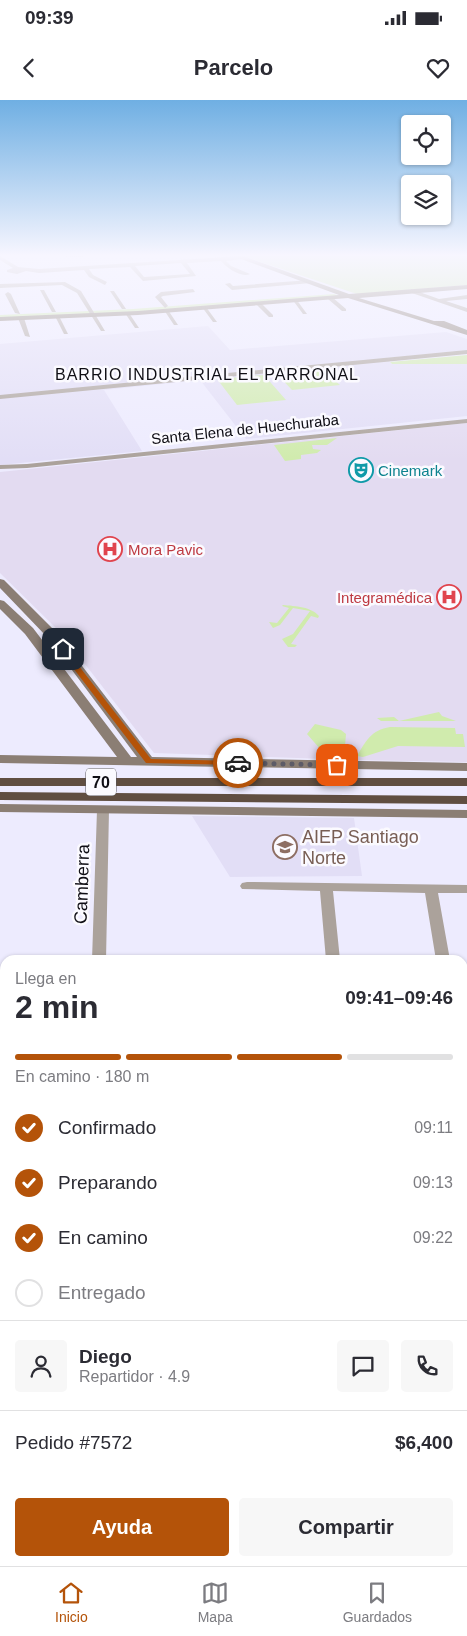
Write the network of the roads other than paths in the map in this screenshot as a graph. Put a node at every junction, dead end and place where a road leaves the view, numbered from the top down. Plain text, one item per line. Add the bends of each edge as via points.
1 (22, 323) edge
2 (60, 323) edge
3 (99, 323) edge
4 (134, 323) edge
5 (434, 323) edge
6 (137, 327) dead end
7 (103, 330) dead end
8 (66, 333) dead end
9 (467, 333) edge
10 (28, 336) dead end
11 (467, 352) edge
12 (0, 397) edge
13 (467, 421) edge
14 (26, 466) junction
15 (0, 467) edge
16 (0, 472) edge
17 (0, 582) edge
18 (0, 603) edge
19 (0, 759) edge
20 (127, 761) junction
21 (148, 762) junction
22 (467, 767) edge
23 (0, 782) edge
24 (467, 782) edge
25 (0, 796) edge
26 (467, 800) edge
27 (0, 808) edge
28 (103, 810) junction
29 (467, 814) edge
30 (247, 886) dead end
31 (326, 887) junction
32 (430, 888) junction
33 (467, 888) edge
34 (99, 955) edge
35 (333, 955) edge
36 (442, 955) edge

1 - 10 street
2 - 8 street
3 - 7 street
4 - 6 street
5 - 9 street
11 - 12 street
13 - 14 street, Santa Elena de Huechuraba
14 - 15 street, Santa Elena de Huechuraba
14 - 16 street, Santa Elena de Huechuraba
17 - 21 street via 52,635
18 - 20 street via 29,630
19 - 20 street
20 - 21 street
21 - 22 street
23 - 24 highway, 70
25 - 26 highway, 70
27 - 28 street
28 - 29 street
28 - 34 street, Camberra
30 - 31 street
31 - 32 street
31 - 35 street
32 - 33 street
32 - 36 street

